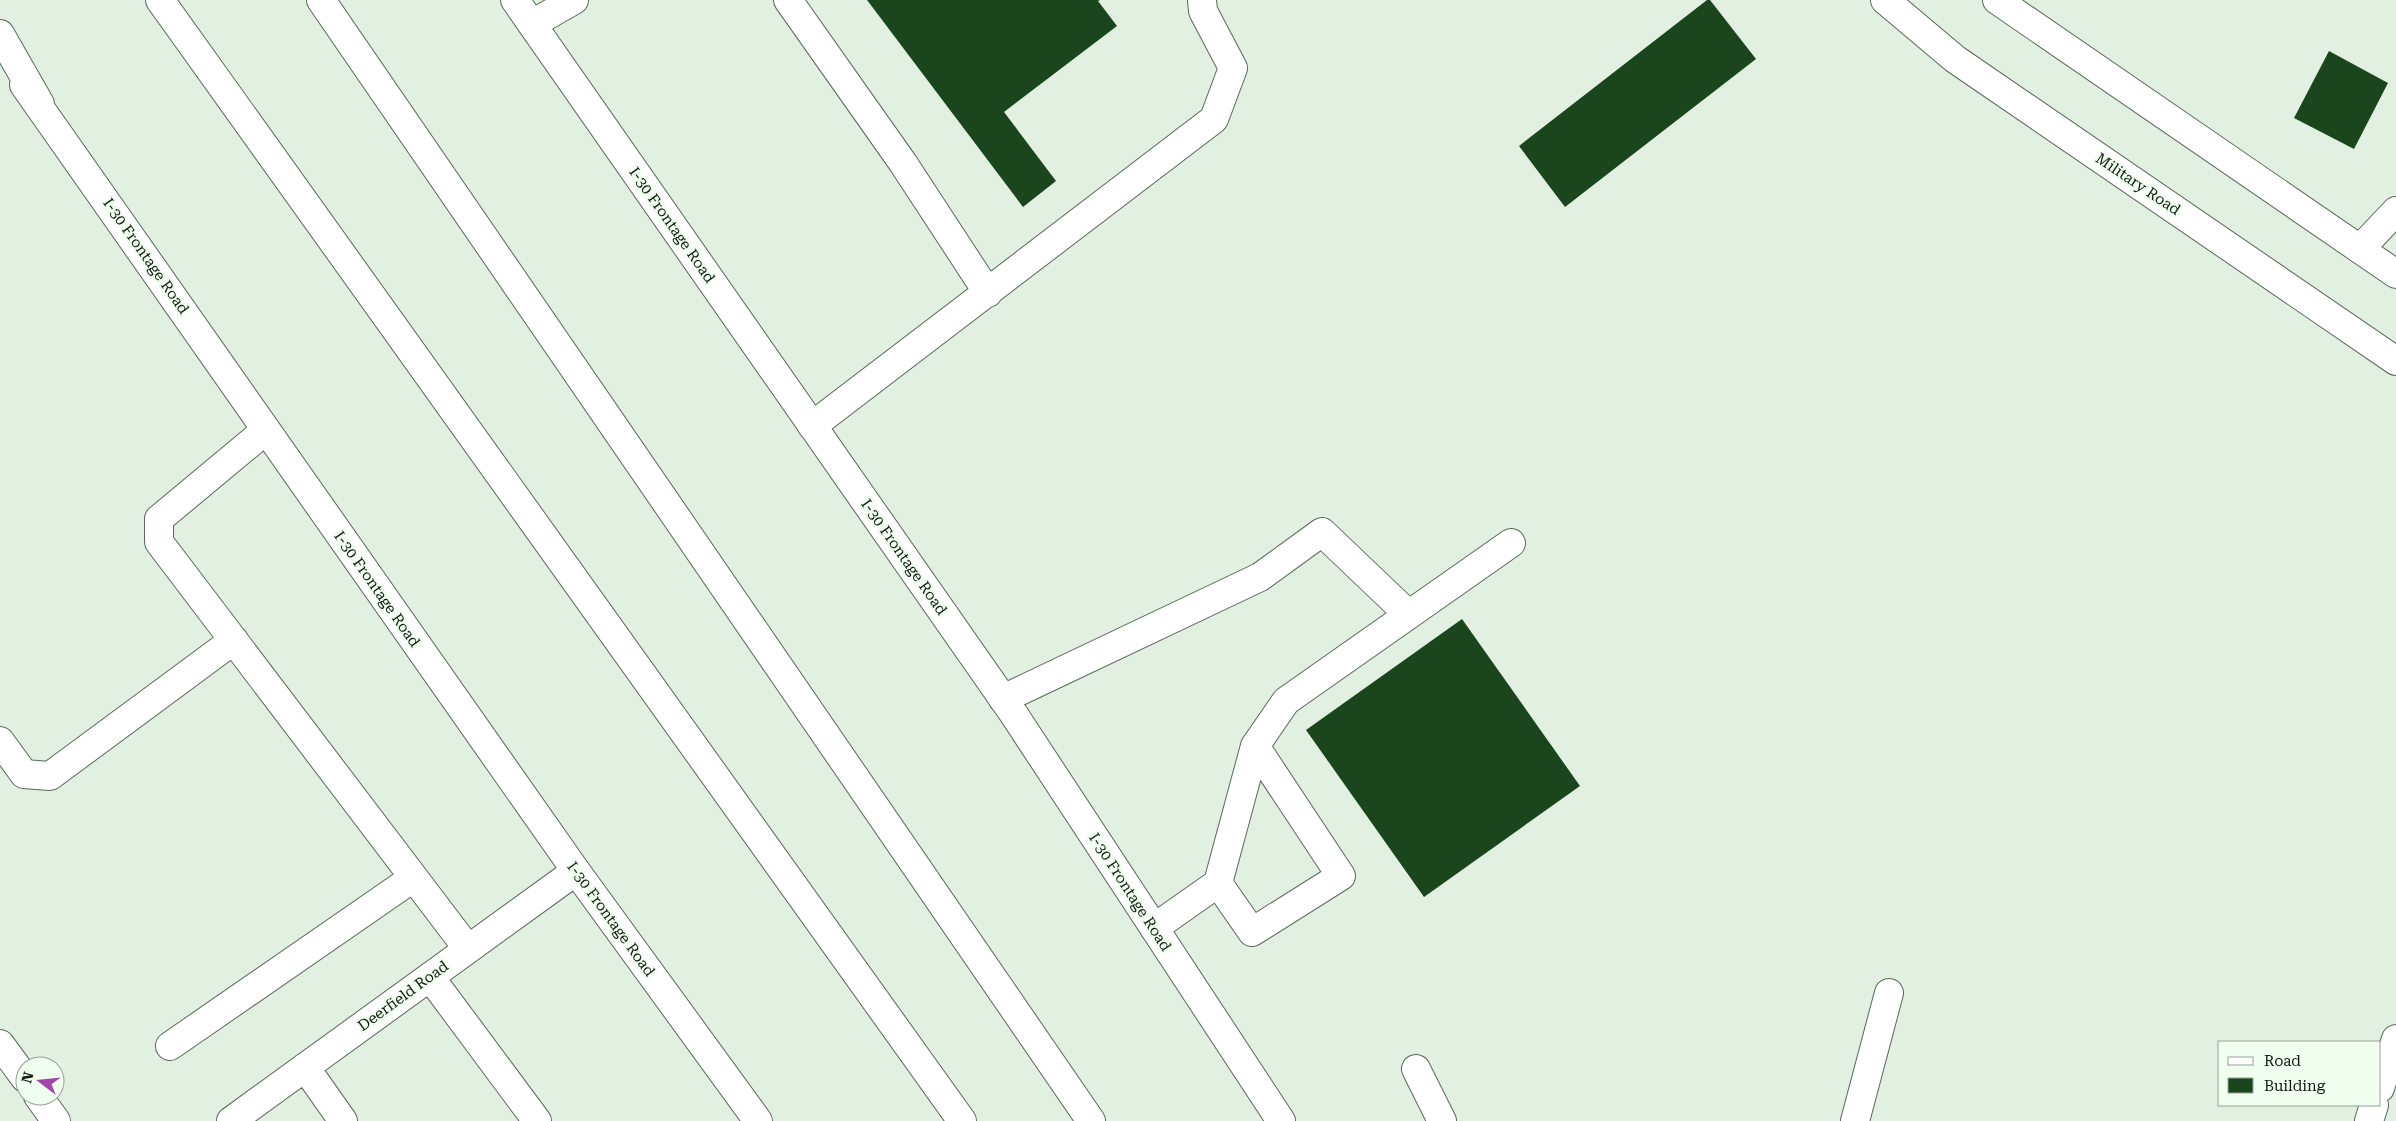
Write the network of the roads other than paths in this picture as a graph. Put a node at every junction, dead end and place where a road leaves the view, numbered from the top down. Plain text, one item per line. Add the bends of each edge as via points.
1 (160, 0) edge
2 (321, 0) edge
3 (515, 0) edge
4 (574, 0) edge
5 (788, 0) edge
6 (1202, 0) edge
7 (1885, 0) edge
8 (1997, 0) edge
9 (532, 24) junction
10 (0, 34) edge
11 (0, 54) edge
12 (40, 104) junction
13 (2396, 211) edge
14 (2360, 249) junction
15 (2396, 274) edge
16 (988, 293) junction
17 (2396, 361) edge
18 (812, 426) junction
19 (266, 430) junction
20 (1511, 543) dead end
21 (1408, 614) junction
22 (234, 640) junction
23 (1003, 699) junction
24 (0, 741) edge
25 (1255, 746) junction
26 (576, 871) junction
27 (413, 878) junction
28 (1218, 883) junction
29 (1154, 928) junction
30 (468, 949) junction
31 (430, 977) junction
32 (1890, 993) dead end
33 (2396, 1039) edge
34 (0, 1044) edge
35 (170, 1046) dead end
36 (15, 1064) edge
37 (304, 1067) junction
38 (1416, 1069) dead end
39 (2381, 1085) edge
40 (45, 1106) edge
41 (2374, 1106) edge
42 (56, 1121) edge
43 (230, 1121) edge
44 (343, 1121) edge
45 (537, 1121) edge
46 (758, 1121) edge
47 (962, 1121) edge
48 (1091, 1121) edge
49 (1281, 1121) edge
50 (1442, 1121) edge
51 (1855, 1121) edge
52 (2369, 1121) edge

1 - 47 main road
2 - 48 main road
3 - 9 main road, I-30 Frontage Road
4 - 9 main road
5 - 16 main road via 903,163
6 - 16 main road via 1203,11 1232,68 1214,119
7 - 17 main road, Military Road via 1955,59
8 - 14 main road
9 - 18 main road, I-30 Frontage Road
10 - 12 main road
11 - 12 main road, I-30 Frontage Road
12 - 19 main road, I-30 Frontage Road
13 - 14 main road
14 - 15 main road
16 - 18 main road
18 - 23 main road, I-30 Frontage Road
19 - 22 main road via 159,519 159,542
19 - 26 main road, I-30 Frontage Road
20 - 21 main road
21 - 23 main road via 1322,532 1260,577
21 - 25 main road via 1286,701
22 - 24 main road via 50,776 24,774
22 - 27 main road
23 - 29 main road, I-30 Frontage Road
25 - 28 main road
25 - 28 main road via 1341,876 1252,932
26 - 30 main road, Deerfield Road
26 - 46 main road, I-30 Frontage Road
27 - 30 main road
27 - 35 main road
28 - 29 main road
29 - 49 main road, I-30 Frontage Road
30 - 31 main road, Deerfield Road
31 - 37 main road, Deerfield Road
31 - 45 main road
32 - 51 main road
33 - 39 main road
34 - 36 main road
37 - 43 main road, Deerfield Road
37 - 44 main road
38 - 50 main road
40 - 42 main road
41 - 52 main road

